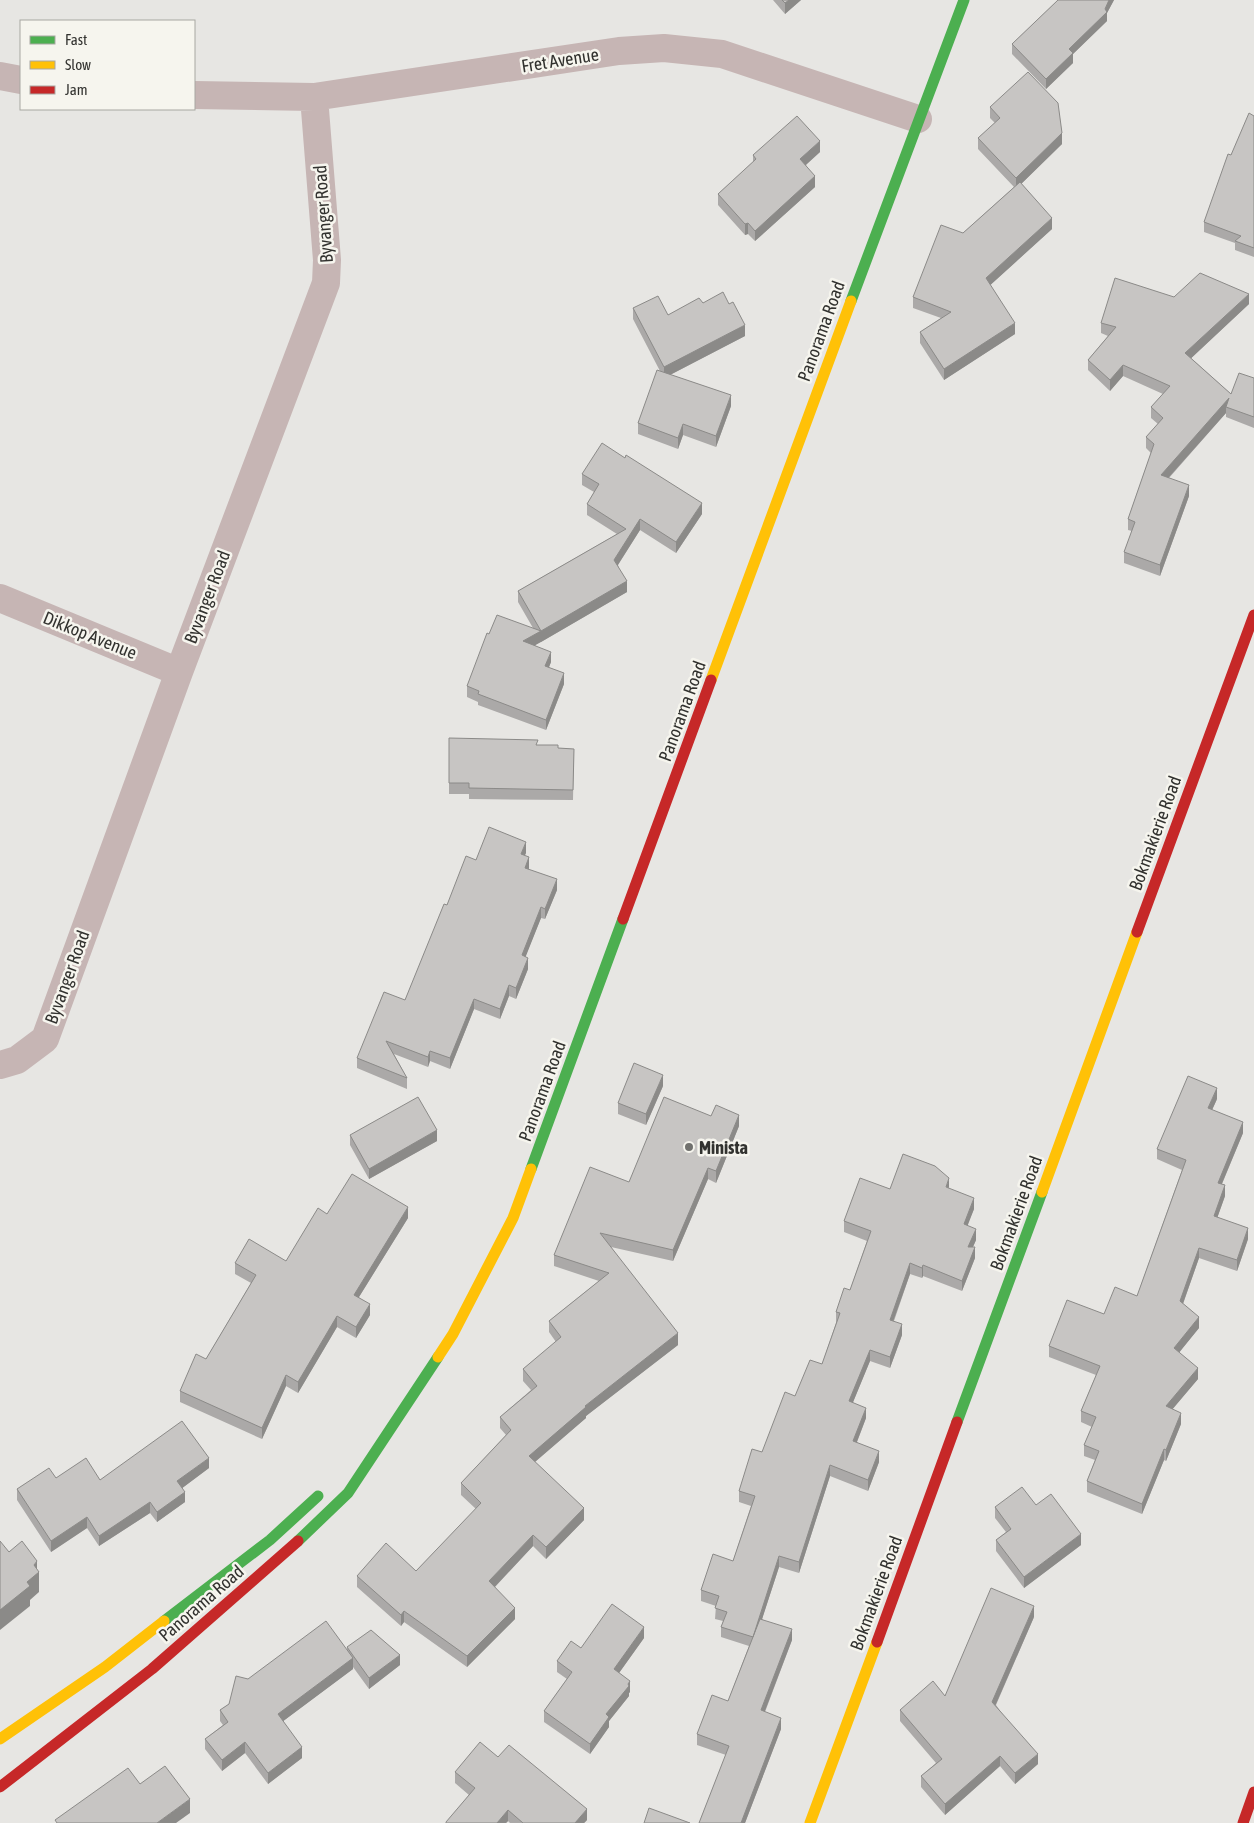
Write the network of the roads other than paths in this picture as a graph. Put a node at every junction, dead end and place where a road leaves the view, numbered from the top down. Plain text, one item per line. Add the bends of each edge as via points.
1 (964, 0) edge
2 (0, 76) edge
3 (20, 80) edge
4 (195, 95) edge
5 (314, 97) junction
6 (918, 119) junction
7 (0, 598) edge
8 (1254, 615) edge
9 (179, 672) junction
10 (0, 1065) edge
11 (397, 1417) junction
12 (362, 1452) dead end
13 (328, 1486) dead end
14 (0, 1739) edge
15 (0, 1787) edge
16 (1254, 1792) edge
17 (810, 1823) edge
18 (1243, 1823) edge

1 - 6 main road, Panorama Road
2 - 3 street
4 - 5 street, Fret Avenue
5 - 6 street, Fret Avenue via 619,51 664,48 722,54
5 - 9 street, Byvanger Road via 326,283
6 - 11 main road, Panorama Road via 514,1218 453,1334
7 - 9 street, Dikkop Avenue
8 - 17 main road, Bokmakierie Road
9 - 10 street, Byvanger Road via 45,1039 17,1060
11 - 12 main road, Panorama Road
11 - 15 main road, Panorama Road via 348,1492 286,1552 152,1669
13 - 14 main road, Panorama Road via 270,1540 105,1667
16 - 18 main road

